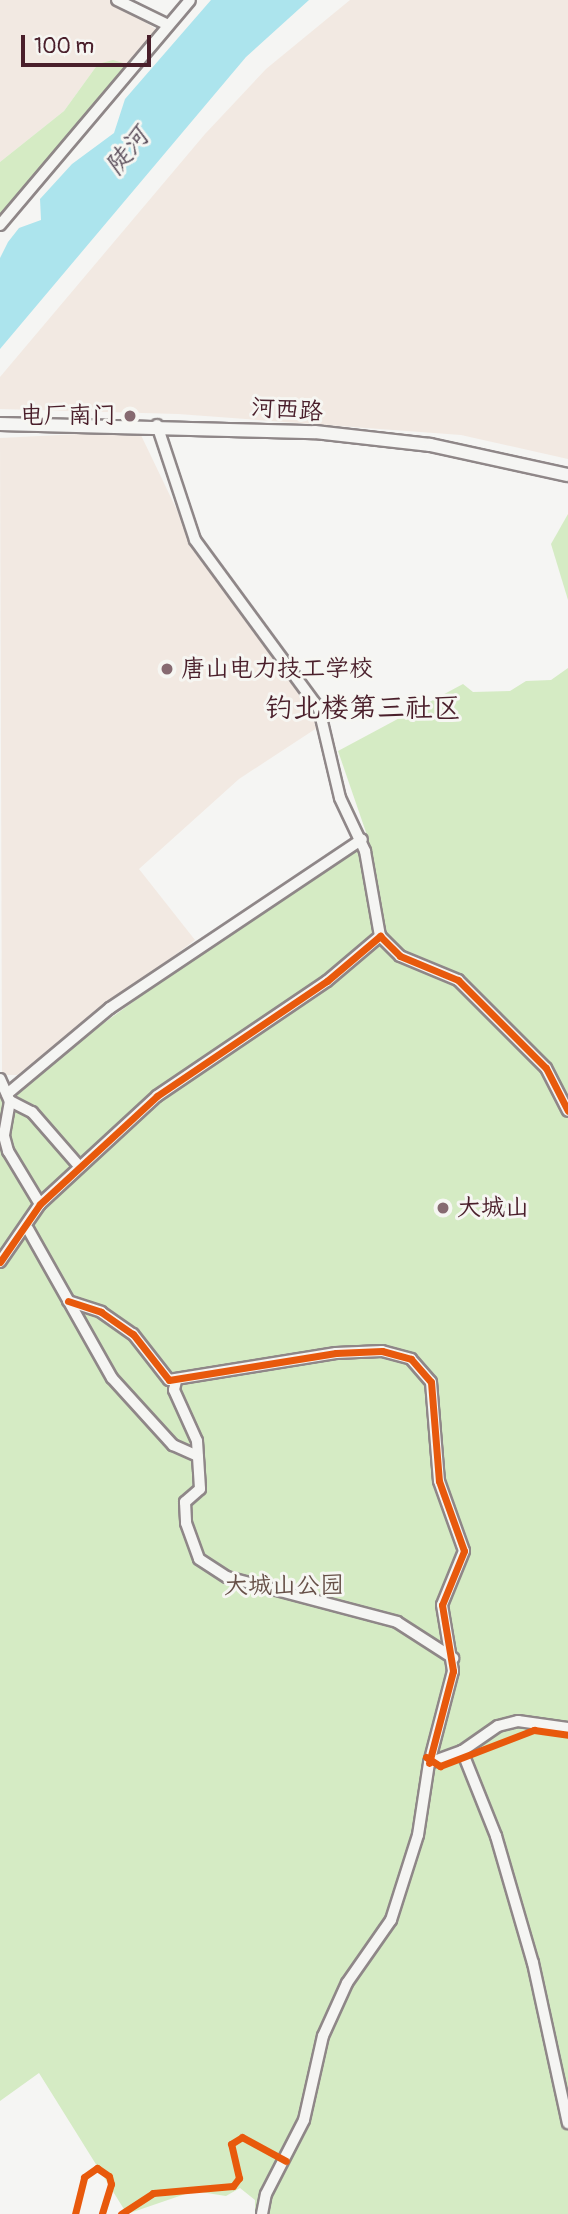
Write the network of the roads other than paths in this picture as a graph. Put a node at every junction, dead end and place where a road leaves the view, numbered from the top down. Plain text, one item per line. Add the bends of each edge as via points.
1 (117, 0) edge
2 (190, 0) edge
3 (168, 25) junction
4 (0, 225) edge
5 (0, 424) edge
6 (157, 425) junction
7 (568, 475) edge
8 (362, 839) junction
9 (380, 936) junction
10 (0, 1079) edge
11 (8, 1098) junction
12 (568, 1111) edge
13 (78, 1165) junction
14 (40, 1204) junction
15 (28, 1229) junction
16 (0, 1262) edge
17 (68, 1301) junction
18 (176, 1381) junction
19 (198, 1456) junction
20 (453, 1658) junction
21 (568, 1728) edge
22 (462, 1751) junction
23 (429, 1763) junction
24 (568, 2123) edge
25 (262, 2214) edge

1 - 3 street
2 - 3 street
3 - 4 street
5 - 6 street, 河西路
6 - 7 street, 河西路 via 315,432 430,445
6 - 8 street via 195,540 319,709 340,798
8 - 9 street
8 - 11 street via 110,1007
9 - 12 street via 400,956 458,980 546,1068
9 - 13 street via 327,981 157,1096
10 - 11 street
11 - 13 street via 32,1112
11 - 14 street via 4,1136 8,1151
13 - 14 street
14 - 15 street
15 - 16 street
15 - 17 street
17 - 18 street via 101,1312 133,1334 162,1377
17 - 19 street via 113,1378 173,1445
18 - 19 street
18 - 20 street via 336,1353 382,1351 411,1359 434,1391 439,1480 464,1551 442,1605
19 - 20 street via 200,1489 186,1502 186,1512 199,1559 228,1577 397,1622
20 - 23 street
21 - 22 street via 518,1721 486,1731
22 - 23 street
22 - 24 street via 496,1836 533,1963
23 - 25 street via 418,1835 391,1920 347,1983 323,2036 304,2120 266,2194

